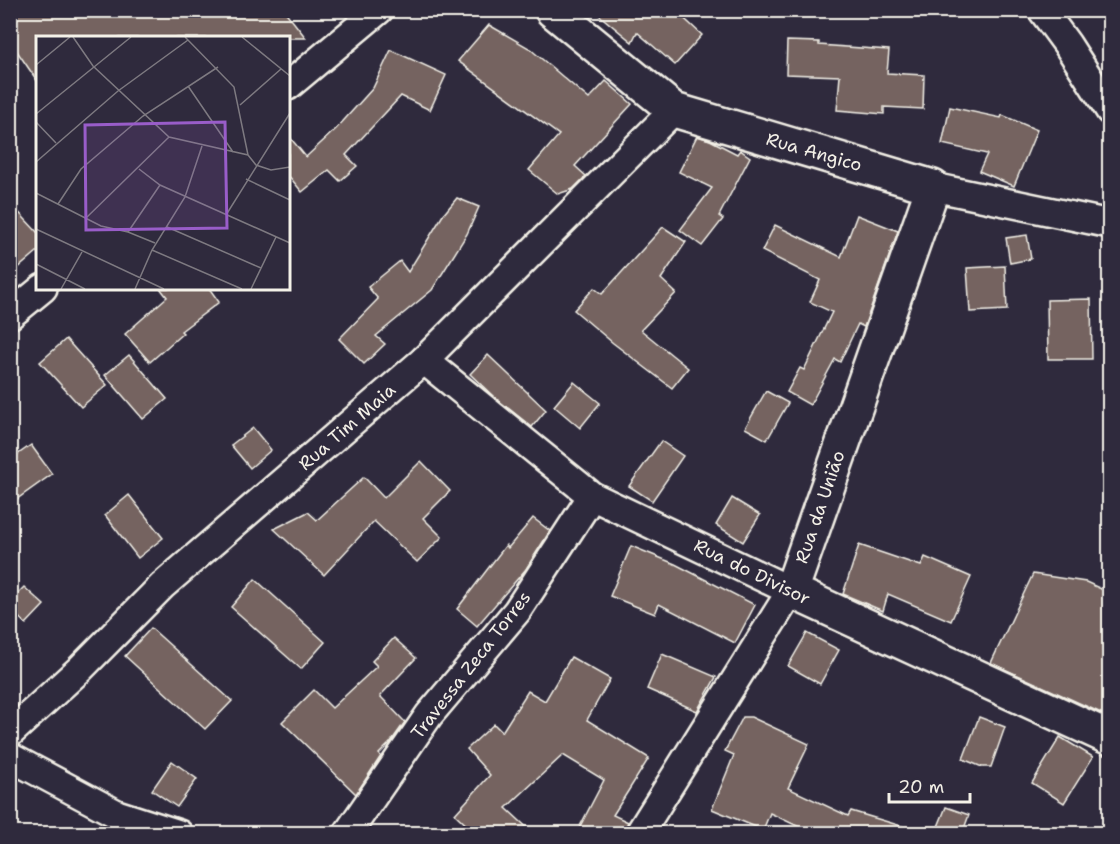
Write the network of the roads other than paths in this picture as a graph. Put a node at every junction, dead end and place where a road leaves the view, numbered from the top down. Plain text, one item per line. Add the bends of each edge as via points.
1 (379, 10) edge
2 (552, 10) edge
3 (1042, 10) edge
4 (290, 84) edge
5 (674, 110) junction
6 (1110, 111) edge
7 (933, 187) junction
8 (1110, 224) edge
9 (41, 290) edge
10 (10, 315) edge
11 (424, 360) junction
12 (592, 495) junction
13 (791, 591) junction
14 (10, 733) edge
15 (1110, 738) edge
16 (10, 757) edge
17 (646, 831) edge
18 (178, 834) edge
19 (347, 834) edge

1 - 4 street
2 - 5 street, Rua Angico
3 - 6 street
5 - 7 street, Rua Angico
5 - 11 street, Rua Tim Maia
7 - 8 street, Rua Angico
7 - 13 street, Rua da União
9 - 10 street
11 - 12 street, Rua do Divisor
11 - 14 street, Rua Tim Maia via 162,586
12 - 13 street, Rua do Divisor
12 - 19 street, Travessa Zeca Torres via 517,611 429,715
13 - 15 street, Rua do Divisor
13 - 17 street, Rua da União
16 - 18 street via 117,814

